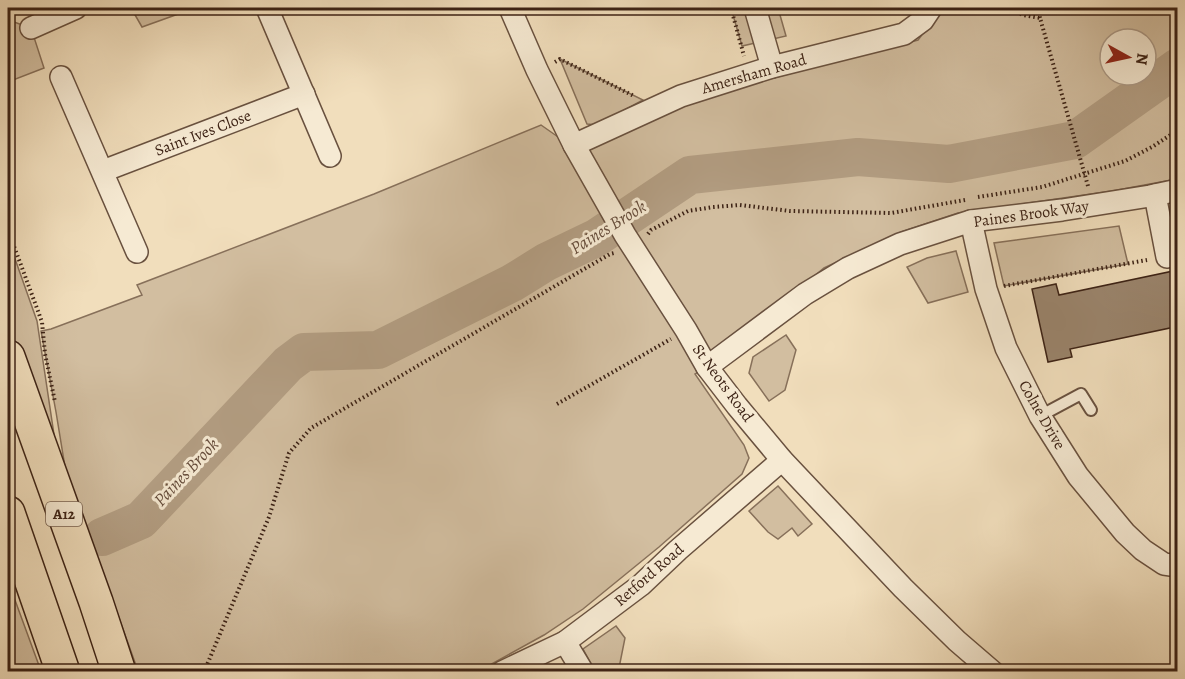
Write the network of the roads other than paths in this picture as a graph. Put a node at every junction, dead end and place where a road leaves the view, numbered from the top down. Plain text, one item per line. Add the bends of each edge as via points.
1 (76, 8) edge
2 (267, 8) edge
3 (510, 8) edge
4 (755, 8) edge
5 (931, 8) edge
6 (31, 28) dead end
7 (772, 67) junction
8 (61, 77) dead end
9 (304, 94) junction
10 (574, 145) junction
11 (330, 156) dead end
12 (103, 171) junction
13 (1178, 190) edge
14 (1155, 195) junction
15 (970, 221) junction
16 (137, 252) dead end
17 (1167, 257) road end
18 (8, 357) edge
19 (707, 367) junction
20 (1091, 410) dead end
21 (1040, 416) junction
22 (782, 460) junction
23 (8, 513) edge
24 (1178, 566) edge
25 (566, 642) junction
26 (63, 672) edge
27 (119, 672) edge
28 (502, 672) edge
29 (583, 672) edge
30 (993, 672) edge

1 - 6 street
2 - 9 street
3 - 10 street, St Neots Road
4 - 7 street
5 - 7 street, Amersham Road via 923,20 904,34
7 - 10 street, Amersham Road via 681,96
8 - 12 street
9 - 11 street
9 - 12 street, Saint Ives Close
10 - 19 street, St Neots Road
12 - 16 street
13 - 14 street, Paines Brook Way
14 - 15 street, Paines Brook Way
14 - 17 street
15 - 19 street, Paines Brook Way via 900,244 848,268 805,294
15 - 21 street, Colne Drive via 986,289 1006,348
18 - 27 highway, A12
19 - 22 street, St Neots Road
20 - 21 lane via 1082,394
21 - 24 street, Colne Drive via 1078,476 1125,533 1164,564
22 - 25 street, Retford Road via 641,585
22 - 30 street, St Neots Road via 903,588
23 - 26 highway
25 - 28 street, Retford Road
25 - 29 street

